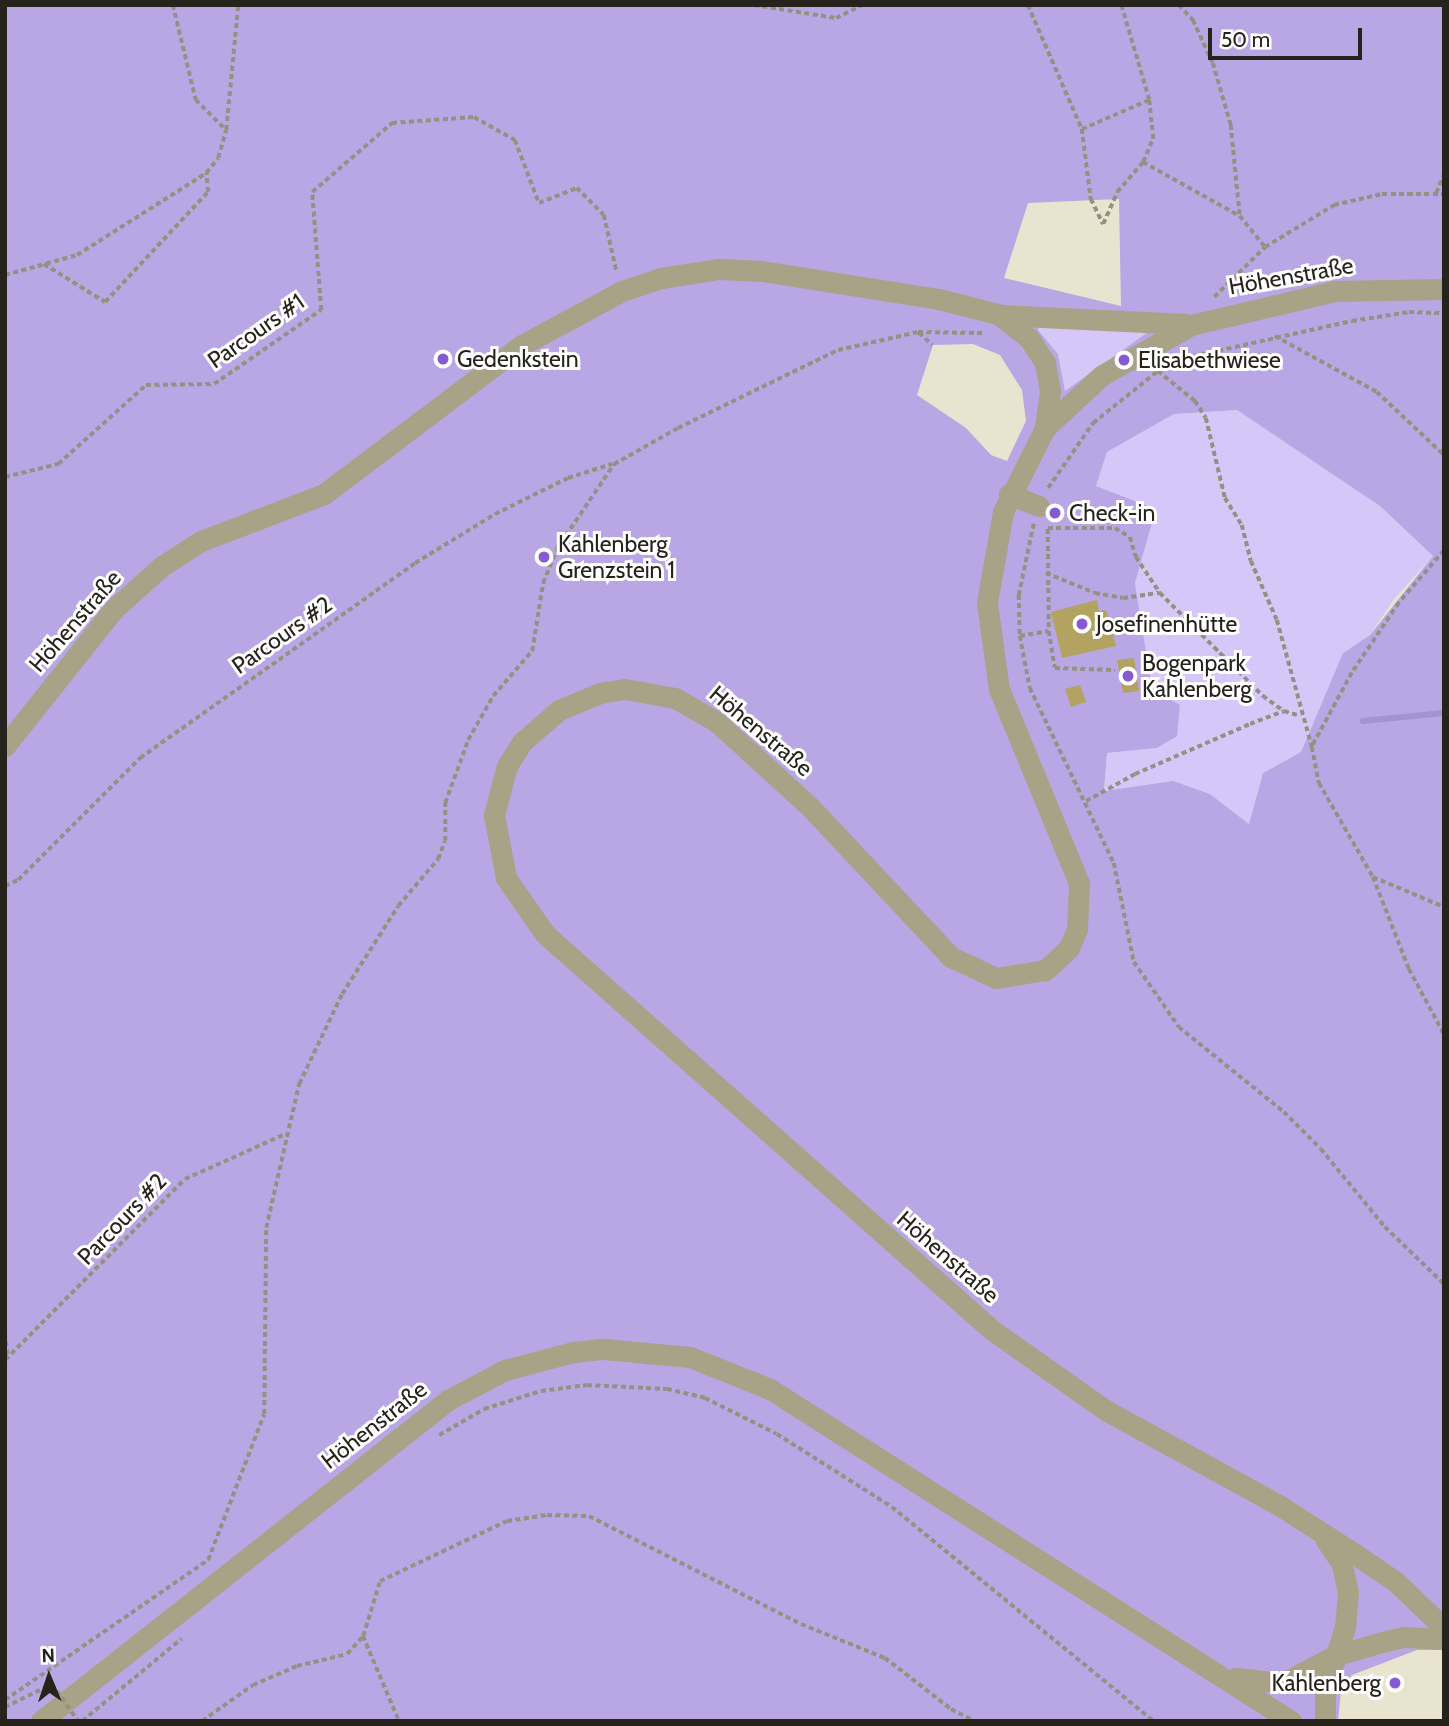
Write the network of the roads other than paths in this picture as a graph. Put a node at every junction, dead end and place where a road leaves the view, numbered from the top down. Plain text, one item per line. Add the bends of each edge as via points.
1 (1444, 289) edge
2 (998, 314) junction
3 (1191, 325) junction
4 (1045, 428) junction
5 (1009, 494) junction
6 (1039, 506) road end
7 (5, 746) edge
8 (1307, 1524) junction
9 (1444, 1628) edge
10 (1444, 1639) edge
11 (1188, 1653) junction
12 (1334, 1656) junction
13 (41, 1721) edge
14 (1291, 1721) edge
15 (1325, 1721) edge

1 - 3 street, Höhenstraße via 1335,290
2 - 3 street, Höhenstraße
2 - 4 street, Höhenstraße via 1022,331 1040,354 1048,376
2 - 7 street, Höhenstraße via 939,299 762,271 691,272 622,291 549,328 475,376 324,494 201,541 162,566 114,610
3 - 4 street, Höhenstraße via 1101,376
4 - 5 street, Höhenstraße
5 - 6 street
5 - 8 street, Höhenstraße via 988,579 988,628 1007,713 1079,883 1077,929 1057,962 1012,978 964,966 932,940 809,806 726,730 696,708 650,691 625,689 582,699 538,725 522,742 498,791 494,815 499,860 517,899 545,934 992,1330 1107,1411
8 - 9 street, Höhenstraße via 1396,1582
8 - 12 street, Höhenstraße via 1327,1541 1345,1573 1345,1627
10 - 12 street, Höhenstraße via 1404,1637
11 - 12 street, Höhenstraße via 1238,1678 1271,1684 1299,1677
11 - 13 street, Höhenstraße via 803,1407 740,1374 664,1352 573,1352 505,1370 424,1418
11 - 14 street, Höhenstraße
12 - 15 street, Höhenstraße via 1325,1690

